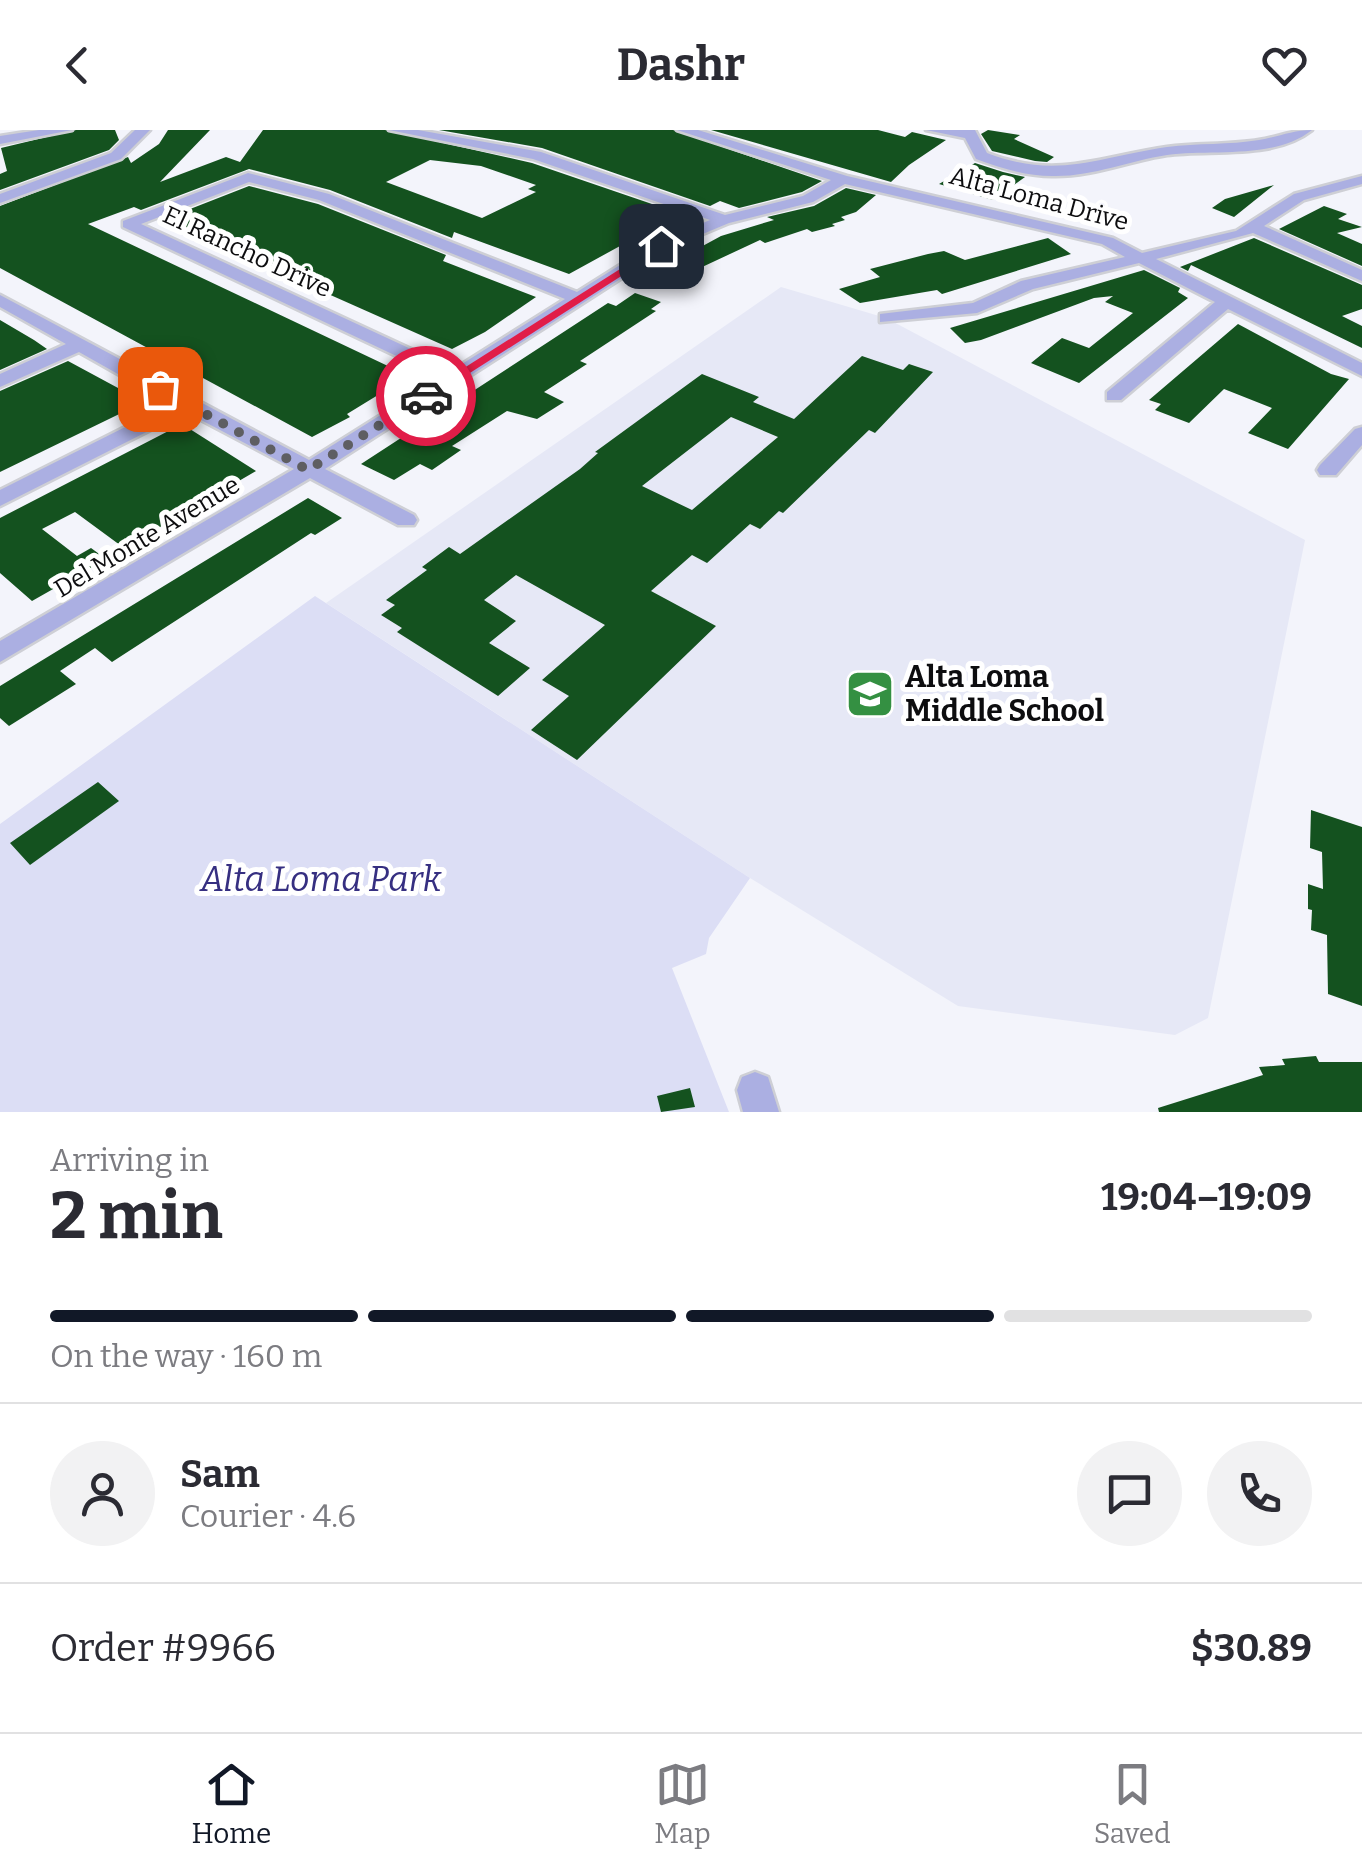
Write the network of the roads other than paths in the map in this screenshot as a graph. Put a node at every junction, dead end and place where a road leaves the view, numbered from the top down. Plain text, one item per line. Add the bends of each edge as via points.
1 (65, 130) edge
2 (143, 130) edge
3 (396, 130) edge
4 (684, 130) edge
5 (933, 130) edge
6 (1306, 130) edge
7 (968, 132) edge
8 (0, 140) edge
9 (843, 179) junction
10 (1362, 180) edge
11 (0, 199) edge
12 (724, 220) junction
13 (1255, 228) junction
14 (1142, 255) junction
15 (1362, 276) edge
16 (579, 299) junction
17 (0, 300) edge
18 (1228, 302) junction
19 (886, 318) dead end
20 (82, 344) junction
21 (1362, 370) edge
22 (455, 378) junction
23 (0, 381) edge
24 (1114, 396) dead end
25 (186, 404) junction
26 (1362, 432) edge
27 (308, 470) junction
28 (1328, 470) dead end
29 (0, 499) edge
30 (406, 520) dead end
31 (0, 653) edge

1 - 8 street
2 - 11 street via 116,156
3 - 12 street via 536,156
4 - 9 street, Alta Loma Drive
5 - 7 street
6 - 7 street via 1059,173 981,156
9 - 12 street, Del Monte Avenue via 808,198
9 - 14 street, Alta Loma Drive via 1080,233
10 - 13 street via 1299,197
12 - 16 street, Del Monte Avenue via 661,246
13 - 14 street
13 - 15 street
14 - 18 street, Alta Loma Drive
14 - 19 street via 1027,284 977,308
16 - 22 street, Del Monte Avenue
16 - 22 street, El Rancho Drive via 324,197 248,177 128,224
17 - 20 street
18 - 21 street, Alta Loma Drive
18 - 24 street
20 - 23 street
20 - 25 street
22 - 27 street, Del Monte Avenue
25 - 27 street
25 - 29 street
26 - 28 street
27 - 30 street
27 - 31 street, Del Monte Avenue

